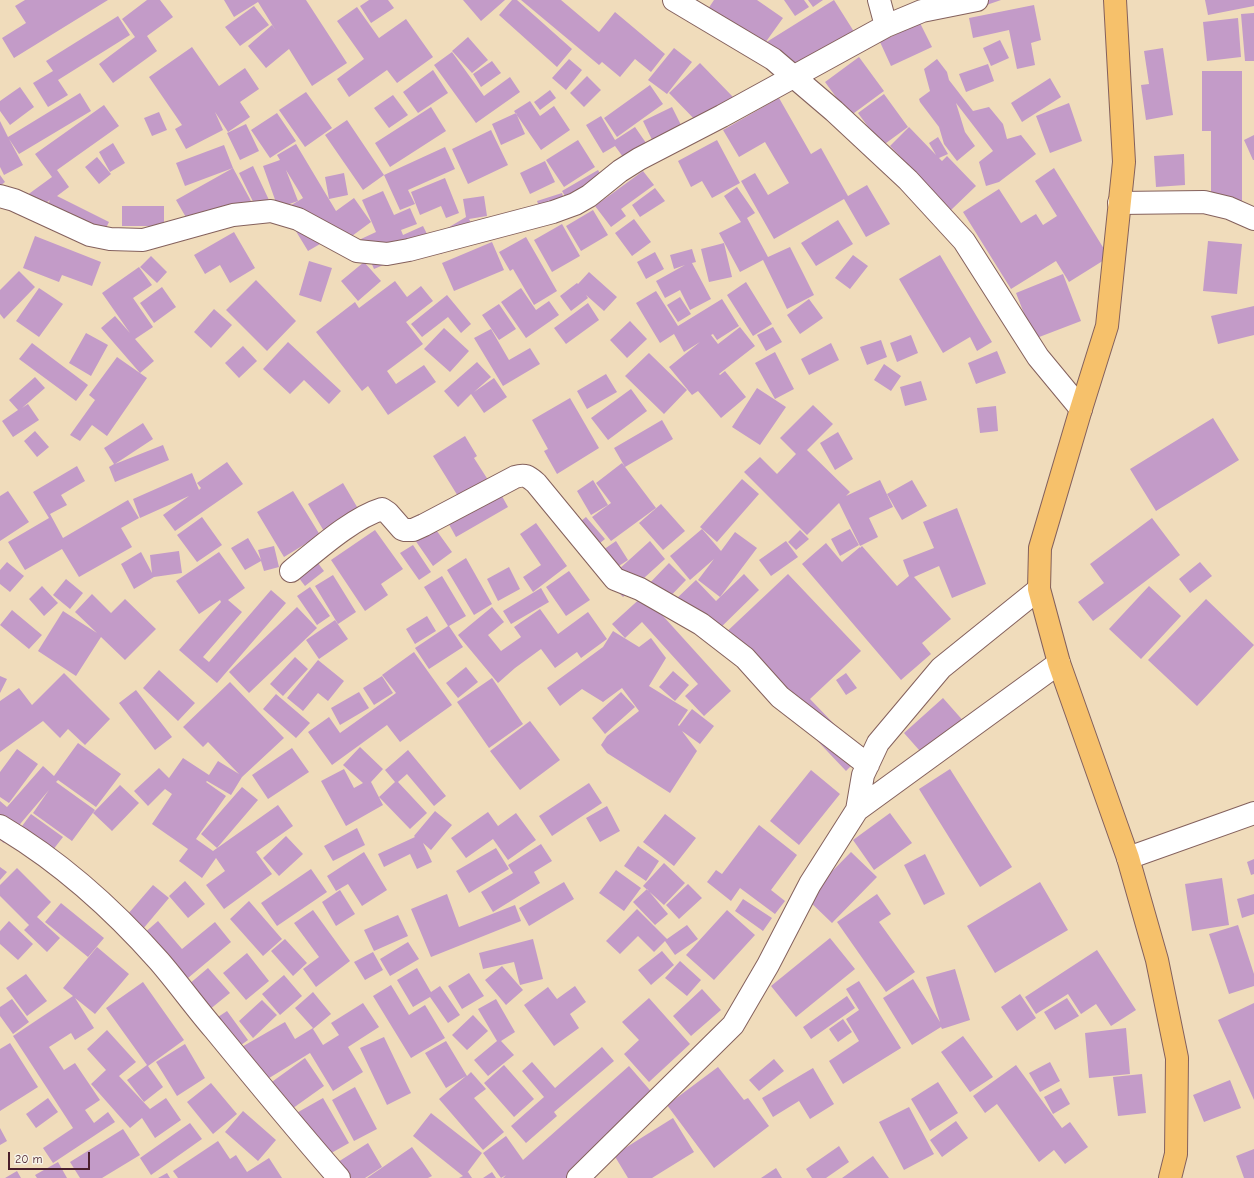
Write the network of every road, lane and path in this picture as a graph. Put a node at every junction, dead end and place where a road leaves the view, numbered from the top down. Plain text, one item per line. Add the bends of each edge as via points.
1 (674, 0) edge
2 (879, 0) edge
3 (977, 0) edge
4 (1115, 0) edge
5 (886, 26) junction
6 (794, 77) junction
7 (0, 196) edge
8 (1120, 203) junction
9 (1254, 219) edge
10 (1081, 409) junction
11 (291, 571) dead end
12 (1039, 589) junction
13 (1059, 663) junction
14 (868, 765) junction
15 (857, 810) junction
16 (1254, 813) edge
17 (0, 826) edge
18 (1128, 858) junction
19 (339, 1178) edge
20 (578, 1178) edge
21 (1170, 1178) edge

1 - 6 street via 773,59
2 - 5 street
3 - 5 street via 922,11
4 - 8 main road via 1124,162
5 - 6 street
6 - 7 street via 639,159 575,204 454,239 387,254 357,251 298,219 271,211 233,215 143,240 110,239 90,235
6 - 10 street via 908,180 964,241 1038,357
8 - 9 street via 1204,202 1229,208
8 - 10 main road via 1107,326
10 - 12 main road via 1040,548
11 - 14 street via 349,526 376,511 382,509 402,529 409,531 523,474 536,483 615,579 640,589 702,624 745,658 780,697
12 - 13 main road
12 - 14 street via 941,668 878,743
13 - 15 street
13 - 18 main road
14 - 15 street via 863,775
15 - 20 street via 810,884 733,1025
16 - 18 street
17 - 19 street via 66,870 120,919 160,961 213,1029
18 - 21 main road via 1157,960 1177,1058 1176,1154

